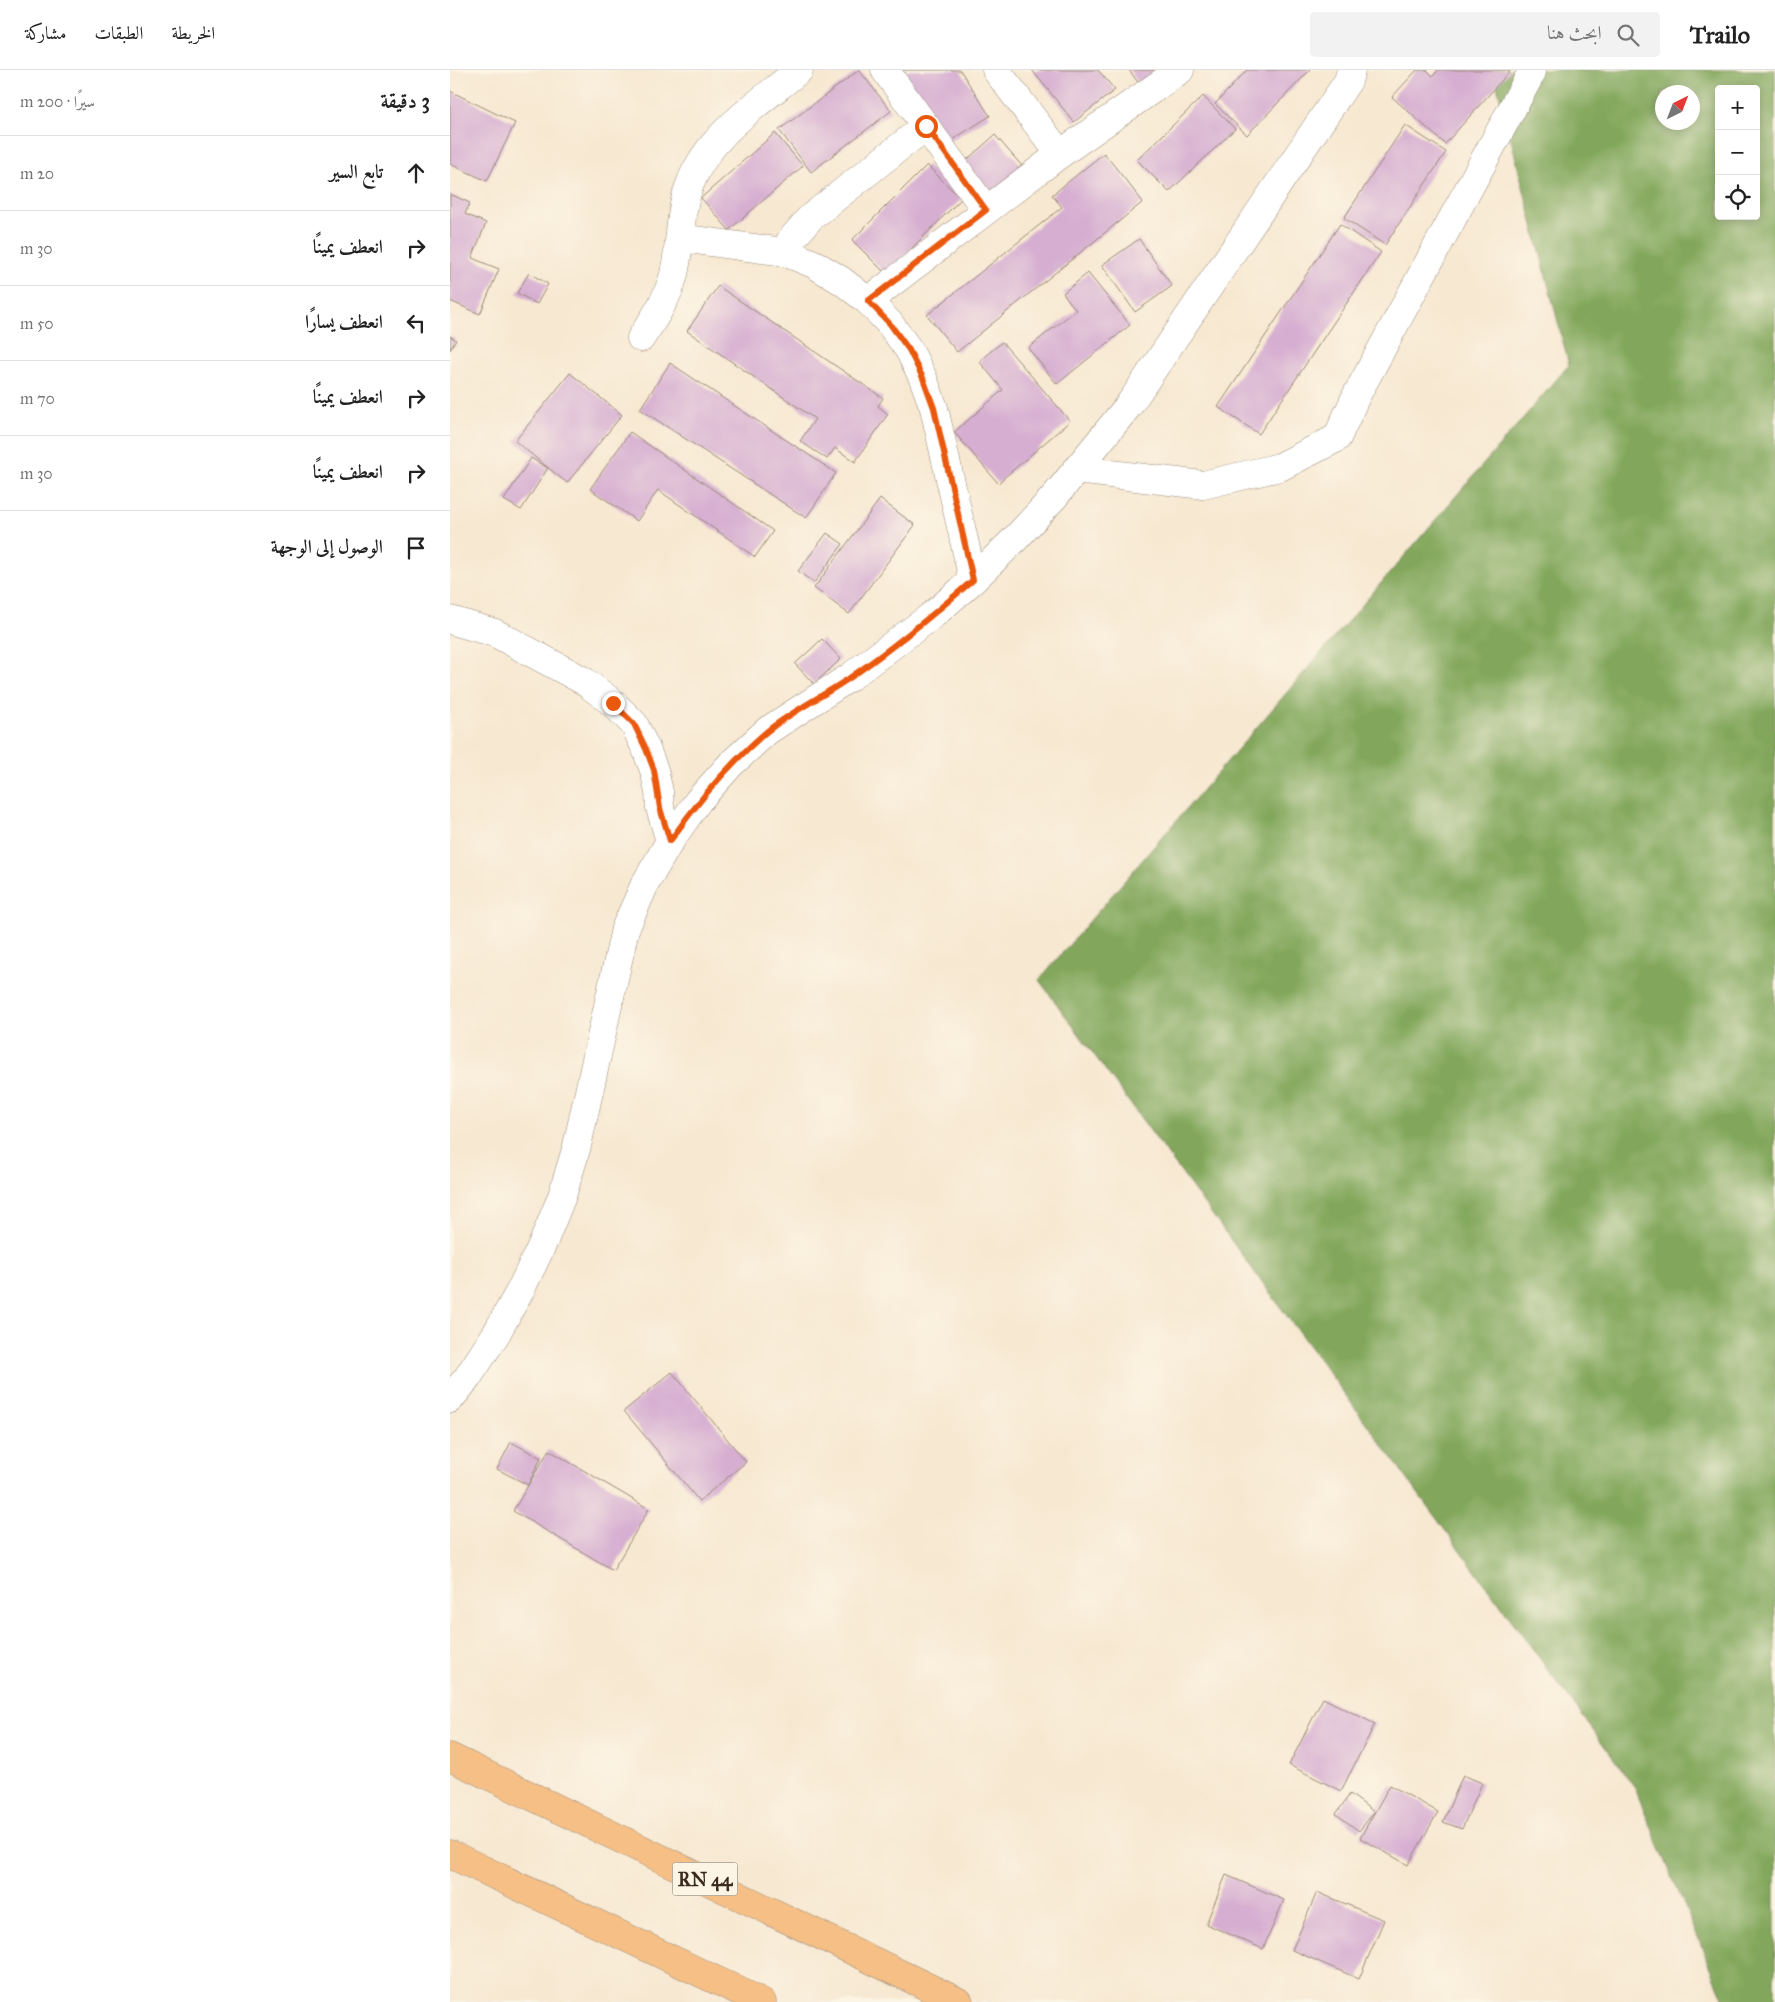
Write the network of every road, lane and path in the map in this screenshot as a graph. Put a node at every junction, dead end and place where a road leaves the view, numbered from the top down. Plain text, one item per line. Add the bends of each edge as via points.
1 (799, 70) edge
2 (885, 70) edge
3 (996, 70) edge
4 (1180, 70) edge
5 (1351, 70) edge
6 (1532, 72) dead end
7 (926, 126) junction
8 (1060, 154) junction
9 (986, 210) junction
10 (680, 238) junction
11 (784, 252) junction
12 (868, 301) junction
13 (641, 338) dead end
14 (1077, 470) junction
15 (973, 580) junction
16 (450, 620) edge
17 (670, 841) junction
18 (450, 1399) edge
19 (450, 1756) edge
20 (450, 1854) edge
21 (762, 2002) edge
22 (960, 2002) edge

1 - 10 street via 731,126 701,161 685,200
2 - 7 street
3 - 8 street
4 - 8 street
5 - 14 street via 1348,81 1129,405
6 - 14 street via 1356,396 1337,438 1280,467 1203,485
7 - 9 street
7 - 11 street via 810,218
8 - 9 street
9 - 12 street
10 - 11 street
10 - 13 street via 669,291
11 - 12 street via 814,264
12 - 15 street via 909,350 923,378 934,408
14 - 15 street via 1016,539
15 - 17 street via 893,647 767,731 698,801
16 - 17 street via 495,633 584,681 634,724 654,770 660,808
17 - 18 street via 645,884 625,929 577,1146 559,1204 513,1304
19 - 22 highway, RN 44
20 - 21 highway

